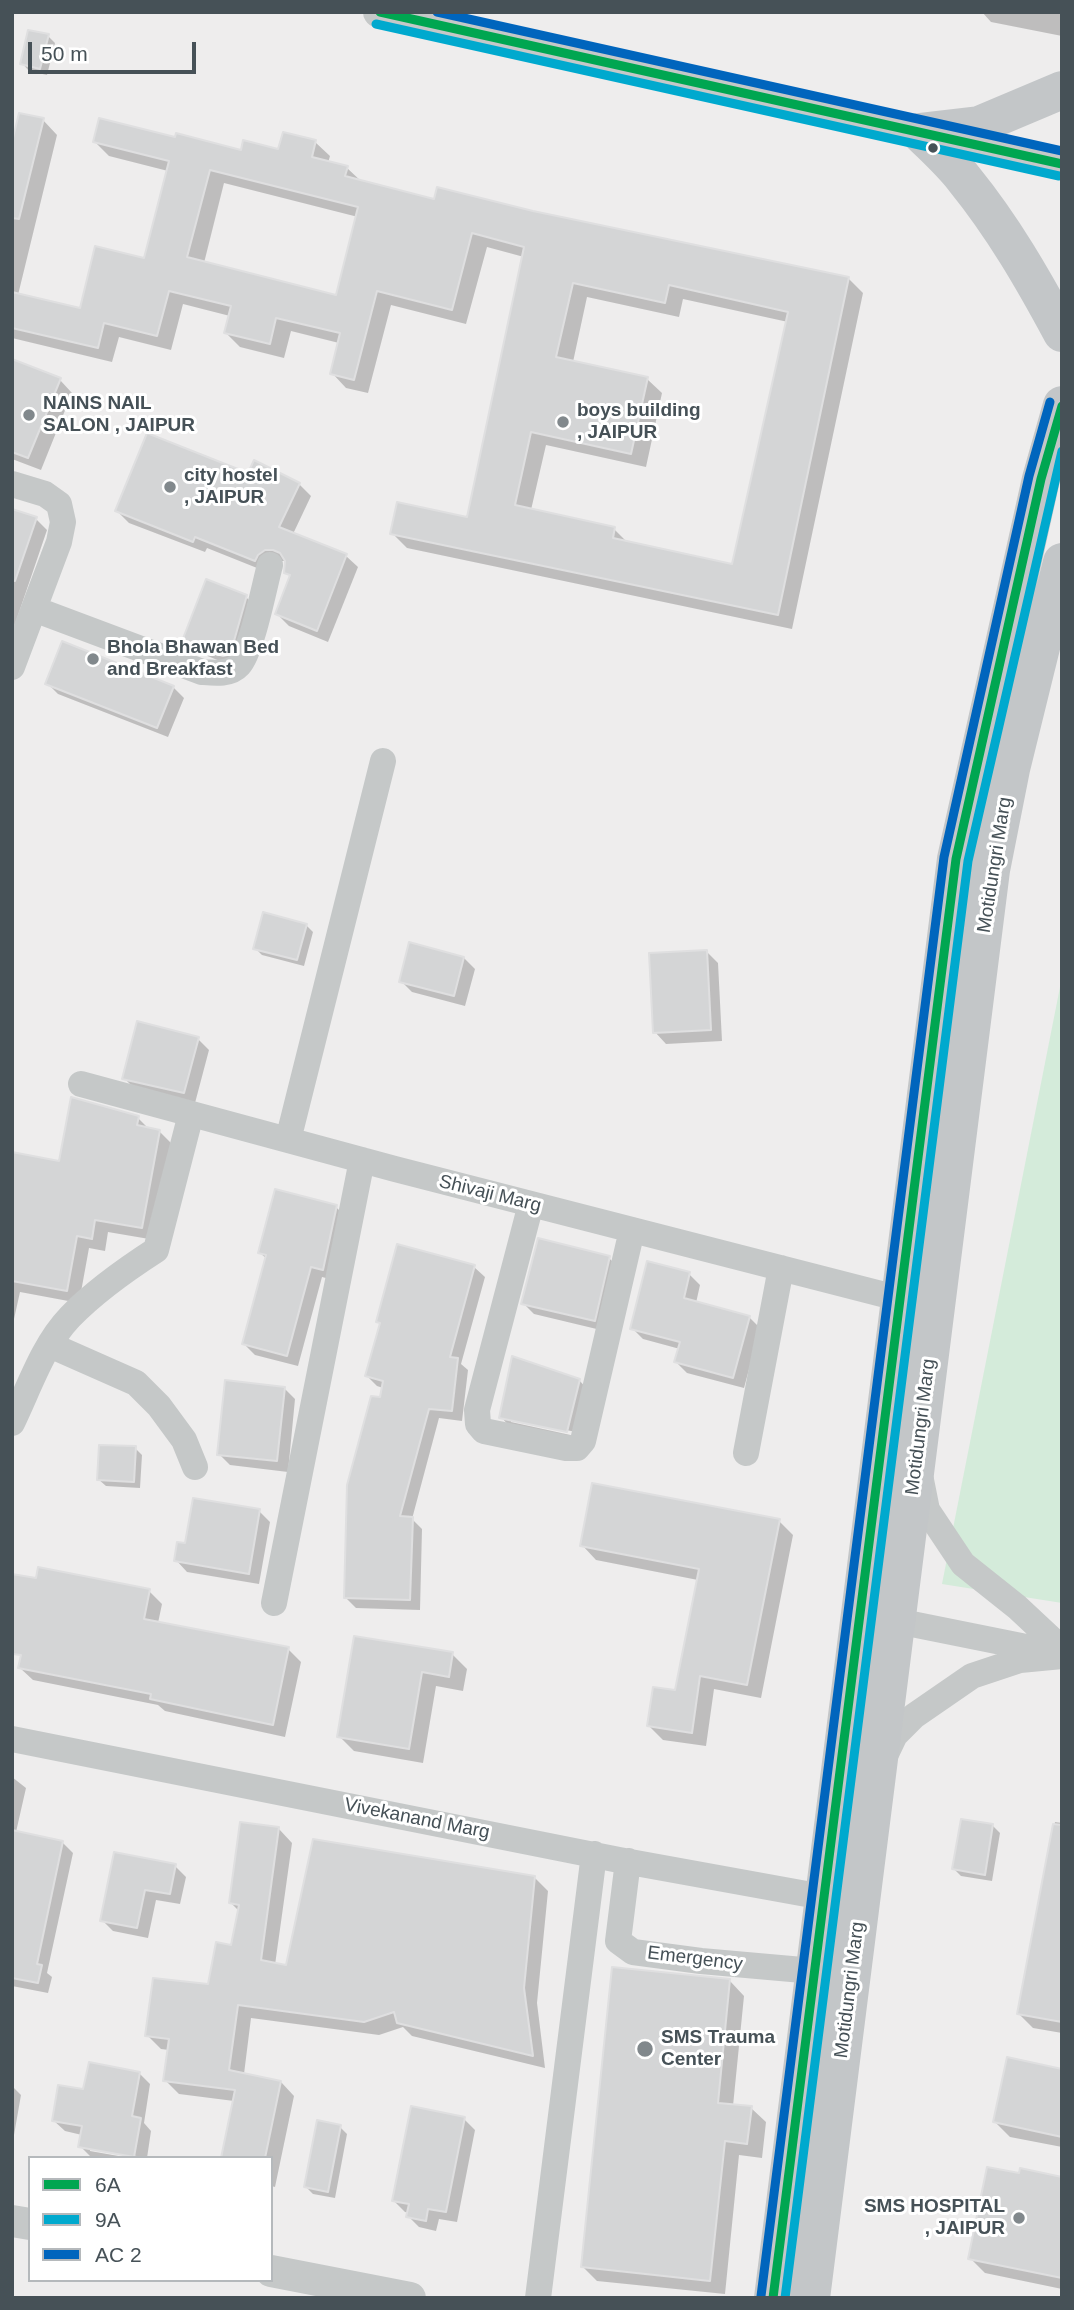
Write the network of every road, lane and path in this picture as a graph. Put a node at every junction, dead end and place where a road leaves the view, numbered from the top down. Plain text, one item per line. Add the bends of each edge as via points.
1 (379, 12) edge
2 (1062, 90) edge
3 (919, 132) junction
4 (1062, 164) edge
5 (1062, 333) edge
6 (1062, 405) edge
7 (12, 484) edge
8 (1062, 562) edge
9 (270, 565) dead end
10 (34, 609) junction
11 (12, 667) edge
12 (383, 761) dead end
13 (81, 1084) dead end
14 (191, 1114) junction
15 (288, 1140) junction
16 (362, 1160) junction
17 (531, 1204) junction
18 (632, 1230) junction
19 (781, 1268) junction
20 (901, 1299) junction
21 (50, 1345) junction
22 (12, 1423) edge
23 (746, 1453) dead end
24 (917, 1461) junction
25 (195, 1467) dead end
26 (274, 1603) dead end
27 (860, 1614) junction
28 (898, 1621) junction
29 (1062, 1653) edge
30 (12, 1739) edge
31 (879, 1768) junction
32 (594, 1854) junction
33 (628, 1861) junction
34 (823, 1897) junction
35 (814, 1971) junction
36 (273, 2271) edge
37 (410, 2298) edge
38 (538, 2298) edge
39 (773, 2298) edge
40 (811, 2298) edge

1 - 3 street
2 - 3 main road via 979,125
3 - 4 street
3 - 5 main road via 963,177 1004,232
6 - 20 main road via 1041,479 956,859
7 - 10 street via 59,504 63,522
8 - 24 main road, Motidungri Marg via 991,870
9 - 10 street via 248,646 239,666 224,673 202,672
10 - 11 street
12 - 15 street
13 - 14 street, Shivaji Marg
14 - 15 street, Shivaji Marg
14 - 21 street via 156,1250 114,1277 69,1318
15 - 16 street, Shivaji Marg
16 - 17 street, Shivaji Marg
16 - 26 street
17 - 18 street, Shivaji Marg
17 - 18 street via 477,1410 478,1424 485,1431 566,1448 577,1448 583,1441
18 - 19 street, Shivaji Marg
19 - 20 street, Shivaji Marg
19 - 23 street
20 - 27 main road
21 - 22 street
21 - 25 street via 135,1383 184,1440
24 - 28 main road, Motidungri Marg
24 - 29 street via 926,1510 963,1564 1017,1607
27 - 28 street
27 - 34 main road
28 - 29 street
28 - 31 main road, Motidungri Marg
29 - 31 street via 1020,1660 972,1676 914,1716 895,1735
30 - 32 street, Vivekanand Marg
31 - 40 main road, Motidungri Marg
32 - 33 street, Vivekanand Marg
32 - 38 street
33 - 34 street, Vivekanand Marg
33 - 35 street, Emergency via 618,1941 633,1952
34 - 35 main road
35 - 39 main road
36 - 37 street

